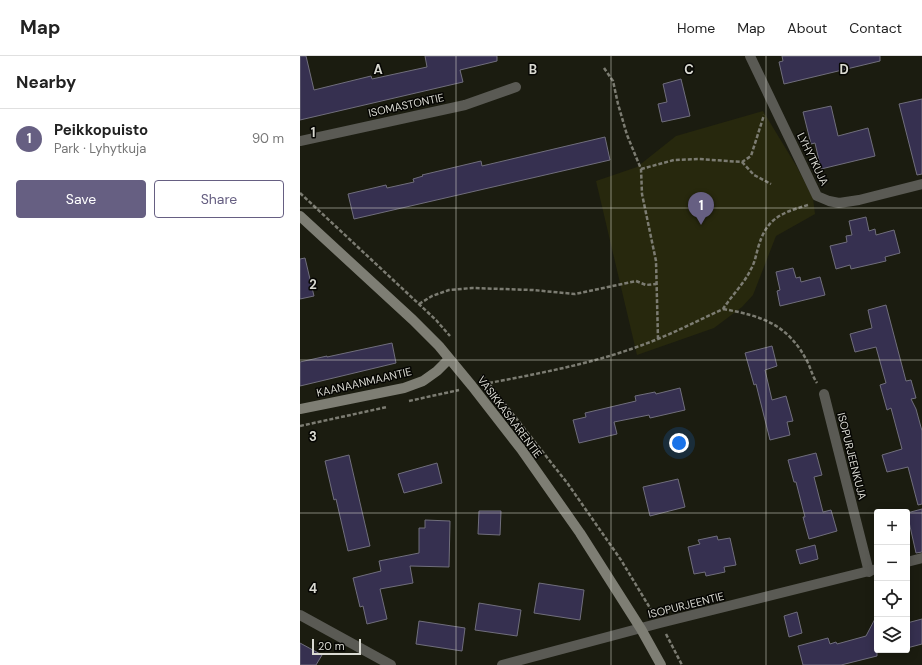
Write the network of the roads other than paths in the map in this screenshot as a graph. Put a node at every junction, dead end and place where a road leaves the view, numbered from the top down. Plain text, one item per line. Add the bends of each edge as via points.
1 (750, 56) edge
2 (516, 87) dead end
3 (300, 140) edge
4 (922, 184) edge
5 (300, 216) edge
6 (449, 359) junction
7 (824, 394) road end
8 (300, 409) edge
9 (922, 558) edge
10 (910, 561) edge
11 (873, 570) edge
12 (300, 615) edge
13 (641, 629) junction
14 (391, 665) edge
15 (502, 665) edge
16 (661, 665) edge

1 - 4 street, LYHYTKUJA via 818,196 839,203
2 - 3 street, ISOMASTONTIE via 465,105
5 - 6 street, VASIKKASAARENTIE via 413,320
6 - 8 street, KAANAANMAANTIE via 423,381 404,388
6 - 13 street, VASIKKASAARENTIE via 521,449 580,533
7 - 11 street, ISOPURJEENKUJA
9 - 10 street
11 - 13 street, ISOPURJEENTIE
12 - 14 street
13 - 15 street, ISOPURJEENTIE
13 - 16 street, VASIKKASAARENTIE

